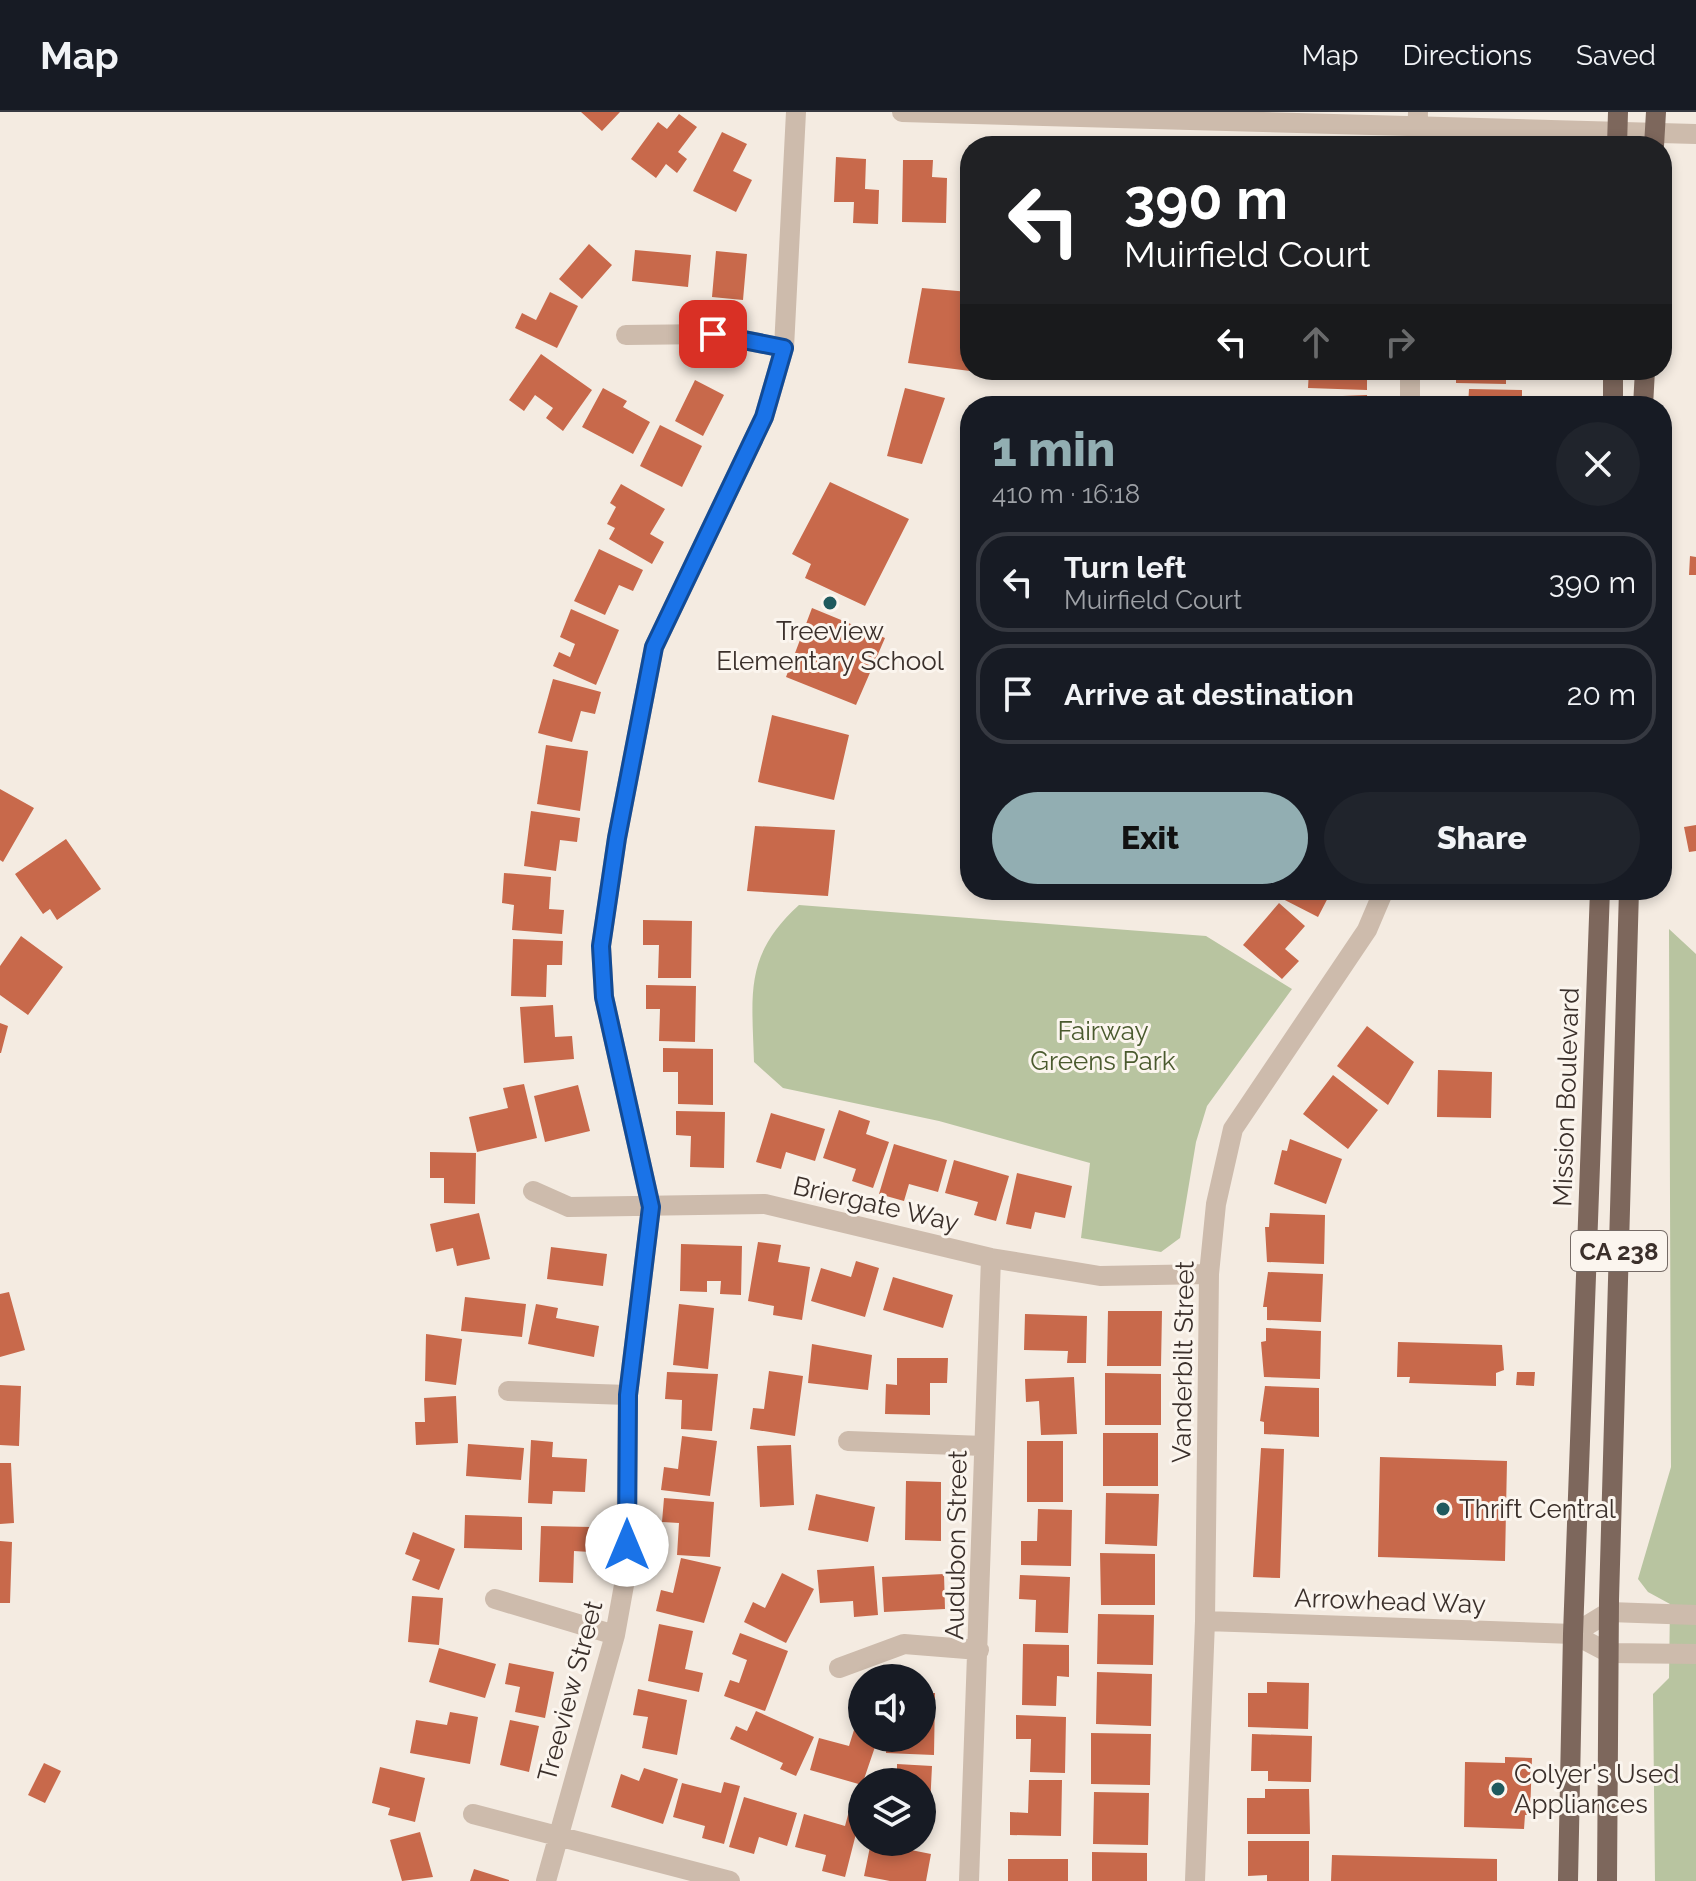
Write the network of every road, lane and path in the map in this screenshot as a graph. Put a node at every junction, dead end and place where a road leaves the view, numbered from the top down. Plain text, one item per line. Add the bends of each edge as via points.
1 (796, 112) edge
2 (902, 112) edge
3 (1418, 118) edge
4 (1617, 130) edge
5 (1655, 130) edge
6 (1696, 134) edge
7 (626, 335) dead end
8 (784, 348) junction
9 (1380, 900) edge
10 (1600, 900) edge
11 (1629, 900) edge
12 (533, 1191) dead end
13 (651, 1207) junction
14 (991, 1258) junction
15 (1209, 1274) junction
16 (508, 1391) dead end
17 (628, 1395) junction
18 (848, 1441) dead end
19 (984, 1446) junction
20 (495, 1599) dead end
21 (1609, 1612) junction
22 (1696, 1615) edge
23 (1205, 1621) junction
24 (1573, 1634) junction
25 (615, 1635) junction
26 (979, 1650) junction
27 (1609, 1653) junction
28 (1696, 1654) edge
29 (839, 1668) dead end
30 (473, 1814) dead end
31 (556, 1838) junction
32 (546, 1881) edge
33 (730, 1881) edge
34 (969, 1881) edge
35 (1195, 1881) edge
36 (1568, 1881) edge
37 (1607, 1881) edge

1 - 8 street, Treeview Street
2 - 3 street
3 - 4 street
4 - 5 street
5 - 6 street
7 - 8 street via 713,334
8 - 13 street, Treeview Street via 764,417 654,647 617,838 601,946 604,997
9 - 15 street, Vanderbilt Street via 1367,930 1233,1129 1216,1204
10 - 24 main road, Mission Boulevard / CA 238
11 - 21 main road, CA 238
12 - 13 street, Briergate Way via 569,1207
13 - 14 street, Briergate Way via 765,1204
13 - 17 street, Treeview Street
14 - 15 street, Briergate Way via 1100,1276
14 - 19 street, Audubon Street
15 - 23 street, Vanderbilt Street
16 - 17 street
17 - 25 street, Treeview Street via 626,1574
18 - 19 street
19 - 26 street, Audubon Street
20 - 25 street
21 - 22 street
21 - 24 street
21 - 27 main road, CA 238
23 - 24 street, Arrowhead Way
23 - 35 street, Vanderbilt Street
24 - 27 street, Arrowhead Way
24 - 36 main road, Mission Boulevard / CA 238
25 - 31 street, Treeview Street
26 - 29 street via 904,1644
26 - 34 street, Audubon Street
27 - 28 street, Arrowhead Way
27 - 37 main road, CA 238
30 - 31 street
31 - 32 street, Treeview Street
31 - 33 street

